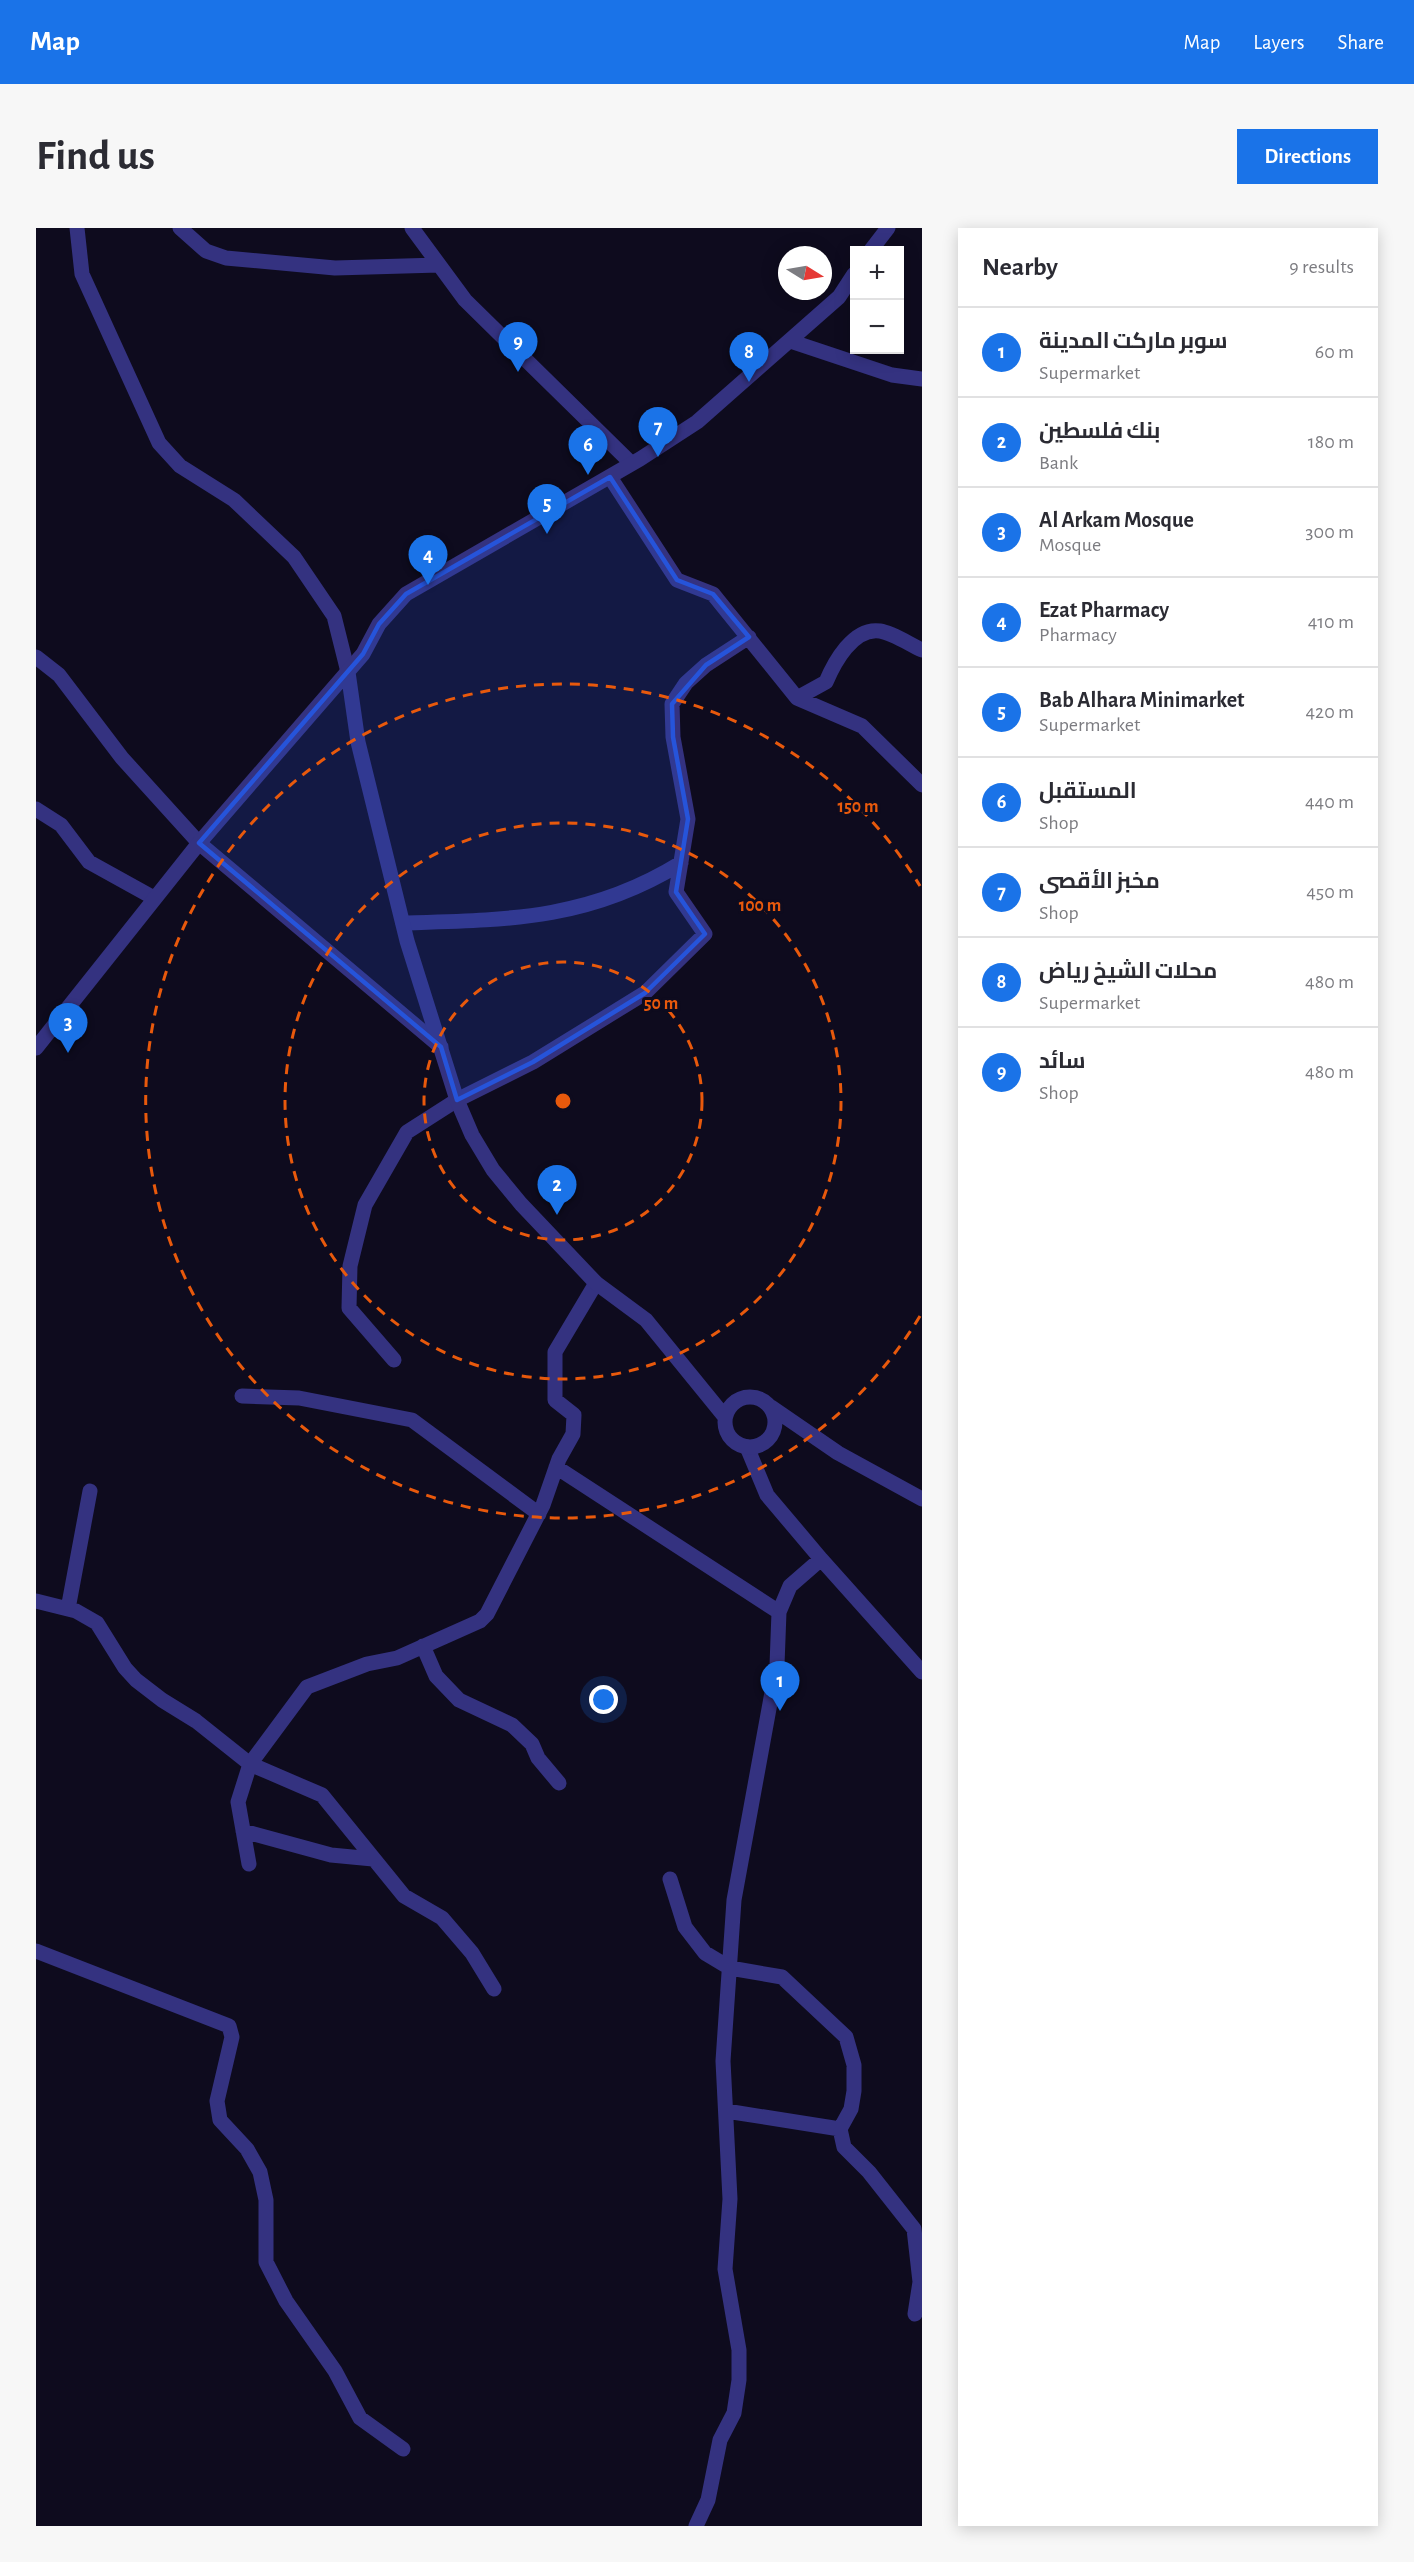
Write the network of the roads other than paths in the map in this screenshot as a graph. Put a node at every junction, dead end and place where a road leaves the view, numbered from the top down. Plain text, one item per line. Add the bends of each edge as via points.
1 (77, 228) edge
2 (180, 228) edge
3 (412, 228) edge
4 (888, 228) edge
5 (873, 246) edge
6 (439, 265) junction
7 (850, 281) edge
8 (790, 341) junction
9 (922, 379) edge
10 (631, 463) junction
11 (610, 477) junction
12 (749, 637) junction
13 (922, 650) edge
14 (36, 657) edge
15 (348, 672) junction
16 (797, 698) junction
17 (922, 784) edge
18 (36, 809) edge
19 (199, 843) junction
20 (681, 863) junction
21 (154, 898) junction
22 (403, 923) junction
23 (441, 1047) junction
24 (36, 1048) edge
25 (457, 1100) junction
26 (596, 1283) junction
27 (394, 1360) dead end
28 (242, 1396) dead end
29 (771, 1407) junction
30 (725, 1417) junction
31 (747, 1448) junction
32 (556, 1467) junction
33 (90, 1491) dead end
34 (922, 1499) edge
35 (539, 1514) junction
36 (820, 1559) junction
37 (36, 1601) edge
38 (68, 1609) junction
39 (779, 1612) junction
40 (423, 1646) junction
41 (922, 1672) edge
42 (250, 1764) junction
43 (559, 1783) dead end
44 (243, 1831) junction
45 (373, 1859) junction
46 (249, 1864) dead end
47 (670, 1879) dead end
48 (36, 1951) edge
49 (729, 1968) junction
50 (494, 1989) dead end
51 (726, 2111) junction
52 (840, 2129) junction
53 (915, 2313) dead end
54 (403, 2449) dead end
55 (696, 2526) edge

1 - 15 street via 82,274 159,443 180,466 234,500 294,557 334,616
2 - 6 street via 206,251 226,258 335,268
3 - 6 street
4 - 5 street
6 - 10 street via 465,300
7 - 8 street via 839,297
8 - 9 street via 892,375
8 - 10 street via 698,422
10 - 11 street
11 - 12 street via 677,580 713,594
11 - 15 street via 414,588 384,617
12 - 16 street
12 - 20 street via 686,683 672,704 673,737 688,819
13 - 16 street via 874,631 854,639 833,665 826,682
14 - 19 street via 59,675 122,758
15 - 19 street
15 - 22 street via 358,742
16 - 17 street via 862,726
18 - 21 street via 61,825 89,862
19 - 21 street
19 - 23 street
20 - 22 street via 617,895 566,911 511,919
20 - 25 street via 676,892 705,934 645,993 533,1062
21 - 24 street
22 - 23 street
23 - 25 street
25 - 26 street via 477,1144 499,1178
25 - 27 street via 407,1132 362,1215 350,1266 349,1308
26 - 30 street via 646,1320
26 - 32 street via 555,1352 555,1400 574,1416 573,1434
28 - 35 street via 299,1398 412,1420
29 - 30 street via 757,1397 740,1398
29 - 31 street via 775,1423 769,1439
29 - 34 street via 838,1454
30 - 31 street via 727,1433
31 - 36 street via 767,1495
32 - 35 street
32 - 39 street
33 - 38 street
35 - 40 street via 487,1614 480,1621
36 - 39 street via 790,1586
36 - 41 street
37 - 38 street
38 - 42 street via 97,1623 125,1668 148,1691 196,1720
39 - 49 street via 777,1665 734,1900
40 - 42 street via 307,1688
40 - 43 street via 436,1676 459,1700 512,1725 532,1744 538,1758
42 - 44 street via 238,1802
42 - 45 street via 322,1795
44 - 45 street via 331,1855
44 - 46 street
45 - 50 street via 404,1896 442,1918 472,1953
47 - 49 street via 685,1927 705,1953
48 - 54 street via 229,2026 232,2037 217,2112 260,2172 266,2200 266,2262 360,2418
49 - 51 street via 723,2061
49 - 52 street via 782,1977 846,2037 854,2065 854,2091 851,2109
51 - 52 street
51 - 55 street via 729,2199 725,2269 739,2350 739,2380 734,2413 720,2440 708,2500
52 - 53 street via 844,2147 914,2229 920,2282

